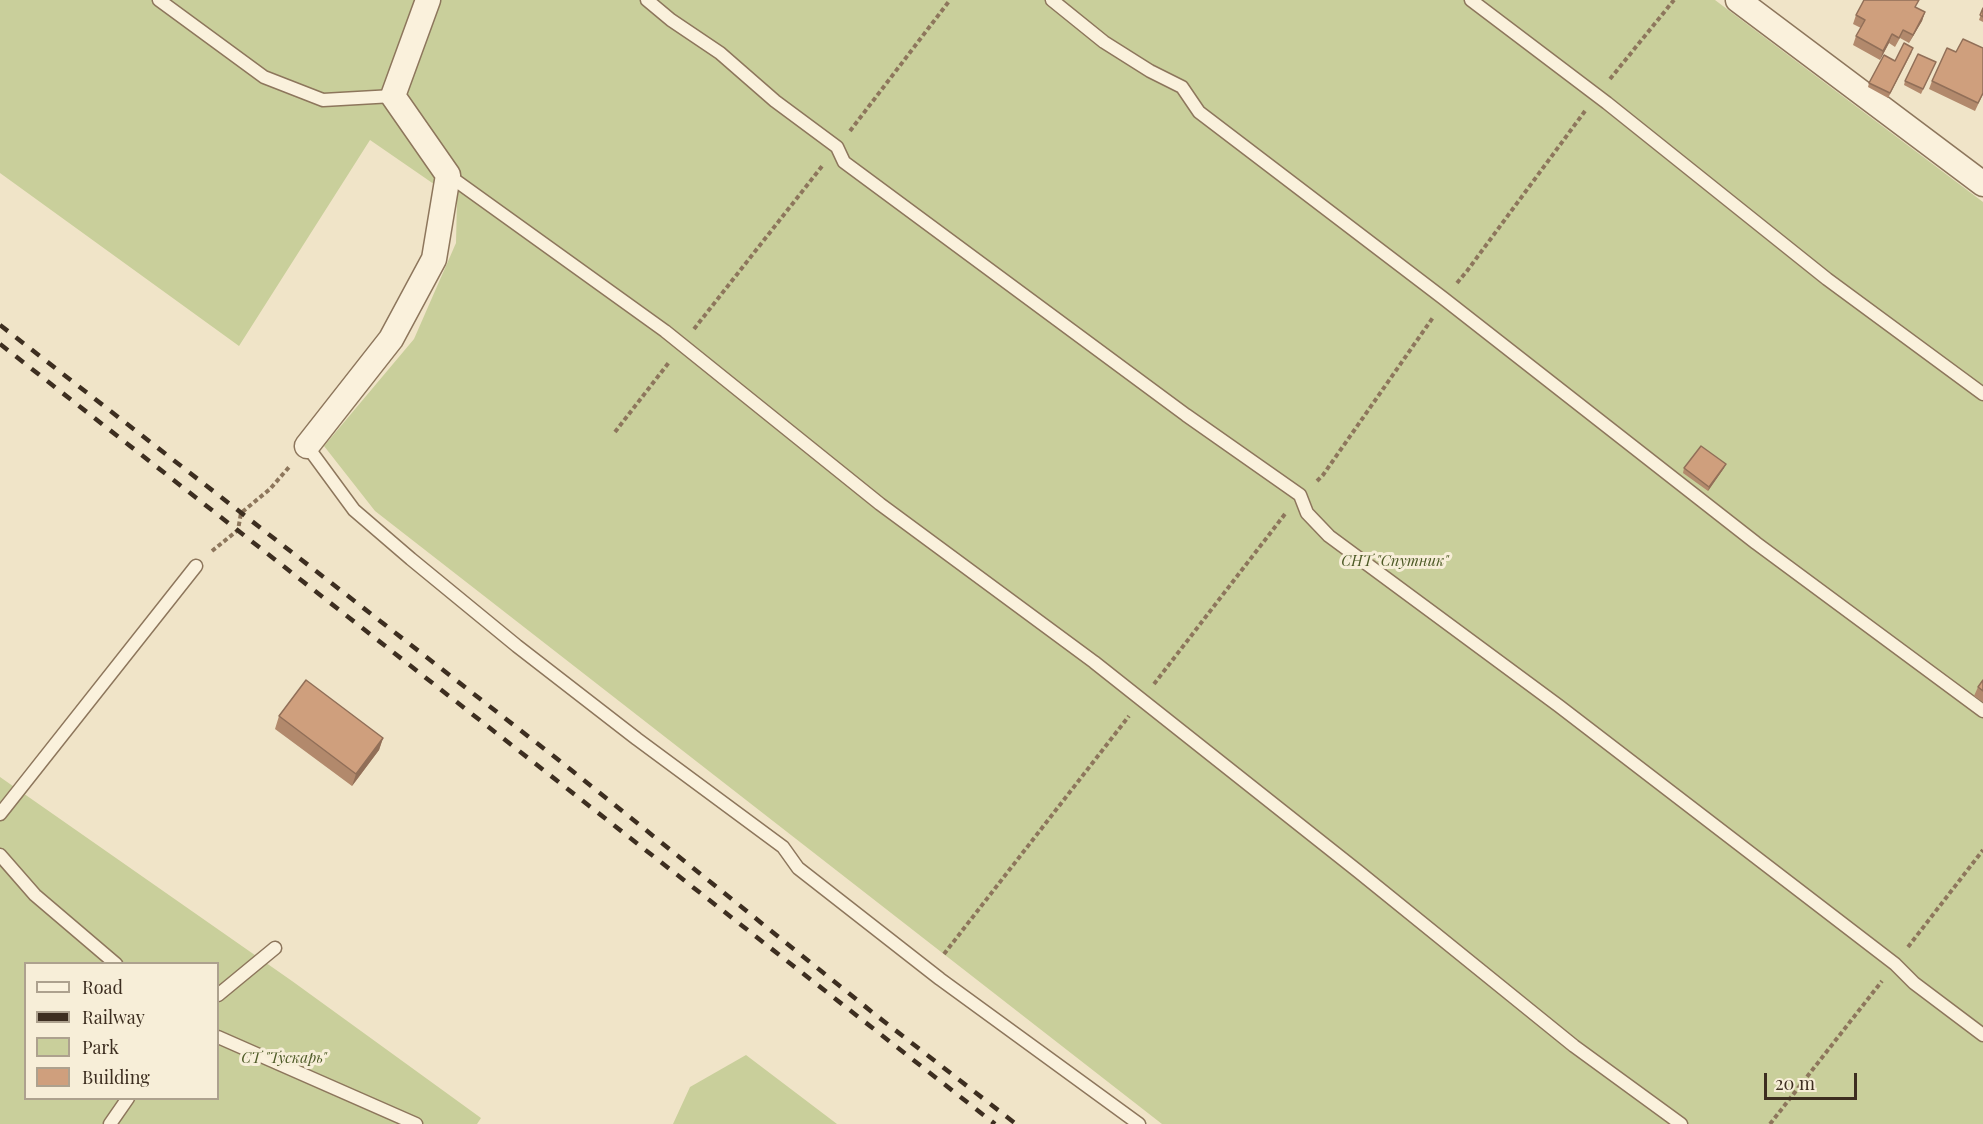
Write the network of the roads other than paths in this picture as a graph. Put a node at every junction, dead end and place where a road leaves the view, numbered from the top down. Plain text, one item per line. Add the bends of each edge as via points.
1 (159, 0) edge
2 (428, 0) edge
3 (647, 0) edge
4 (1052, 0) edge
5 (1471, 0) edge
6 (1738, 0) edge
7 (393, 96) junction
8 (448, 175) junction
9 (1983, 184) edge
10 (1983, 394) edge
11 (307, 446) joint
12 (196, 566) road end
13 (1983, 711) edge
14 (0, 814) edge
15 (0, 855) edge
16 (275, 948) dead end
17 (115, 962) edge
18 (219, 994) edge
19 (1983, 1035) edge
20 (219, 1036) edge
21 (127, 1100) edge
22 (110, 1124) edge
23 (416, 1124) edge
24 (1139, 1124) edge
25 (1681, 1124) edge

1 - 7 lane via 264,77 323,100
2 - 7 street
3 - 19 lane via 837,147 844,162 1185,415 1300,495 1307,513 1329,536 1559,706
4 - 13 lane via 1104,42 1182,87 1199,112 1756,543
5 - 10 lane via 1827,279
6 - 9 street
7 - 8 street
8 - 11 street via 434,259 391,339
8 - 25 lane via 682,345 880,504 1094,662 1574,1046
11 - 24 lane via 354,510 517,646 783,847 798,868 936,975
12 - 14 lane
15 - 17 lane via 35,895
16 - 18 lane
20 - 23 lane
21 - 22 lane

